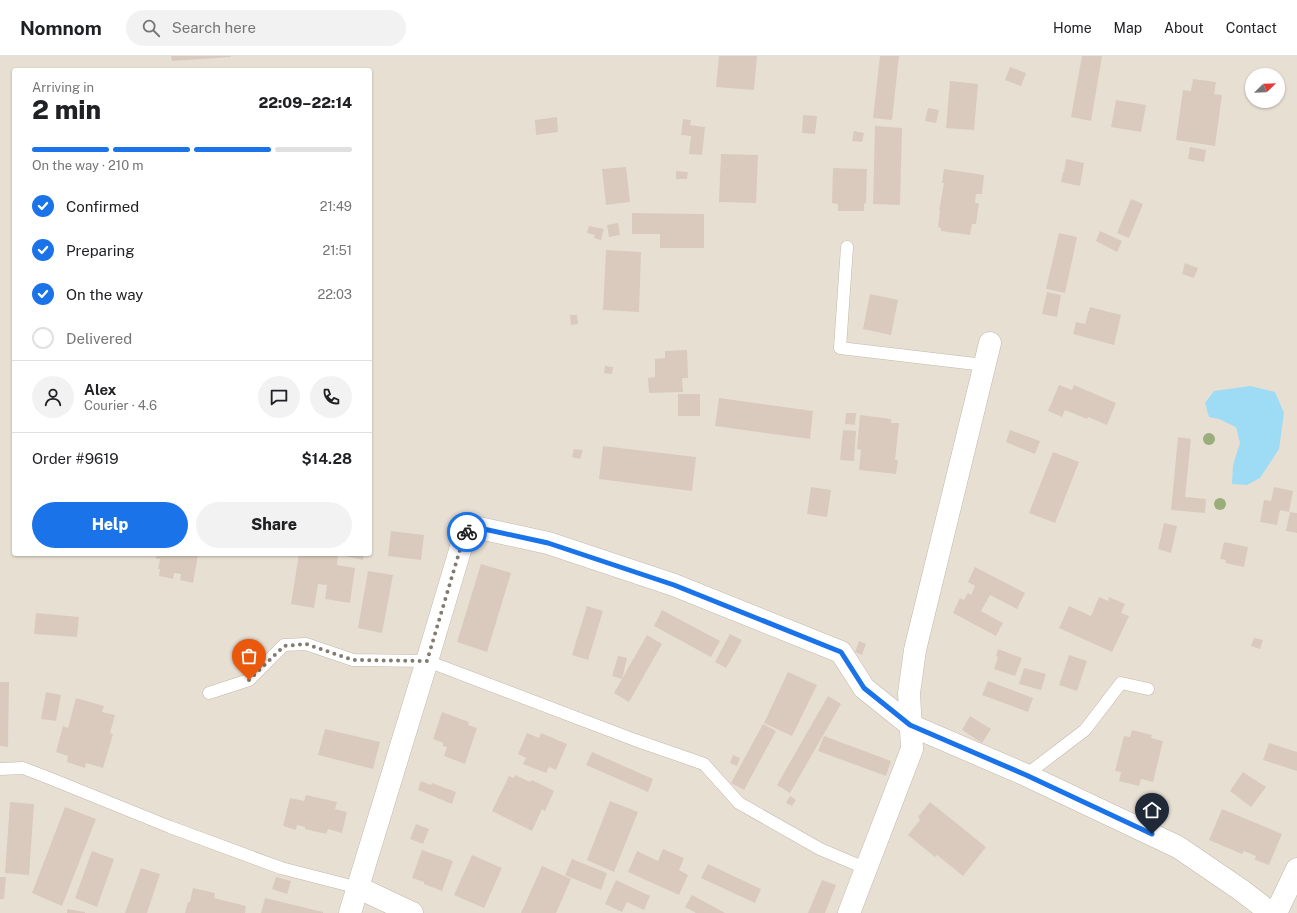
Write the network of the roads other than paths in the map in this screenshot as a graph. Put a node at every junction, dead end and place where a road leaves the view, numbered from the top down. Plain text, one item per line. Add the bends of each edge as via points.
1 (847, 247) dead end
2 (990, 343) dead end
3 (984, 365) junction
4 (427, 661) junction
5 (1148, 689) dead end
6 (209, 692) dead end
7 (910, 725) junction
8 (0, 769) edge
9 (1026, 775) junction
10 (867, 869) junction
11 (1297, 869) edge
12 (358, 888) junction
13 (350, 913) edge
14 (412, 913) edge
15 (849, 913) edge
16 (1271, 913) edge
17 (1276, 913) edge

1 - 3 lane via 840,348
2 - 3 street
3 - 7 street via 915,650 909,693
4 - 6 lane via 353,660 306,644 284,646 249,680
4 - 7 street via 464,536 470,526 548,543 674,585 841,652 864,688
4 - 10 lane via 704,764 740,803 820,849
4 - 12 street
5 - 9 lane via 1121,683 1084,730
7 - 9 street
7 - 10 street via 912,749
8 - 12 lane via 23,768 281,868
9 - 16 street via 1178,847
10 - 15 street
11 - 17 street
12 - 13 street
12 - 14 street

